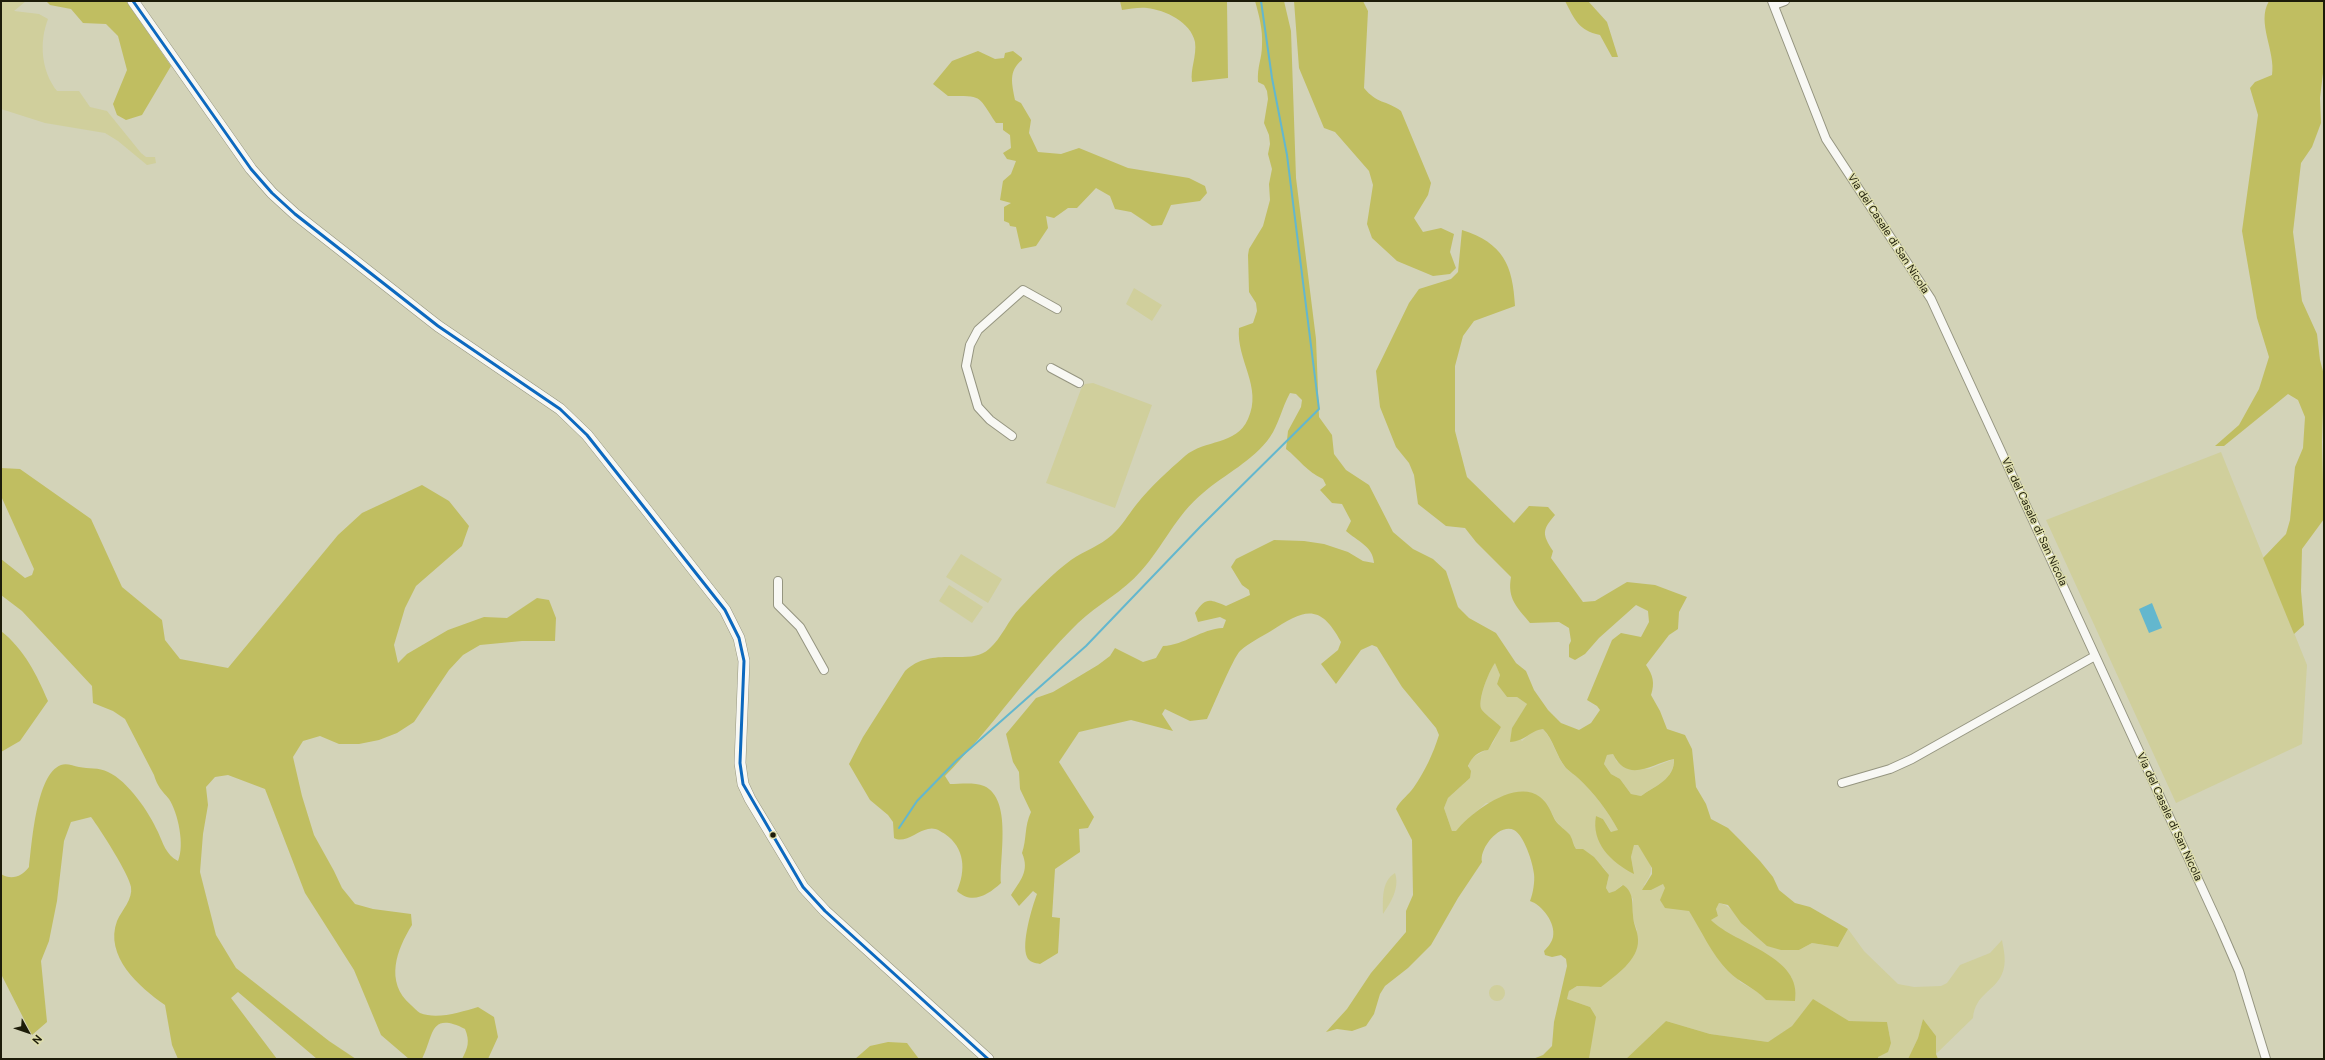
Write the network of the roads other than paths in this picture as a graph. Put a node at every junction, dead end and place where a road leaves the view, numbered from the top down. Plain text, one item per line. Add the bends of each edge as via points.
1 (133, 1) edge
2 (1785, 1) edge
3 (1773, 3) edge
4 (1056, 309) dead end
5 (1051, 368) dead end
6 (1079, 383) dead end
7 (1012, 436) dead end
8 (778, 581) dead end
9 (2096, 656) junction
10 (824, 670) dead end
11 (1842, 783) dead end
12 (988, 1059) edge
13 (2266, 1059) edge

1 - 12 main road via 248,164 272,193 295,214 438,326 560,409 587,435 713,594 734,627 744,661 740,757 743,784 803,887 825,911
2 - 3 street
3 - 9 street, Via del Casale di San Nicola via 1826,139 1931,299
4 - 7 street via 1023,290 978,330 970,345 966,366 978,407 990,420
5 - 6 street
8 - 10 street via 778,606 800,627
9 - 11 street via 1912,759 1890,769
9 - 13 street, Via del Casale di San Nicola via 2230,949

